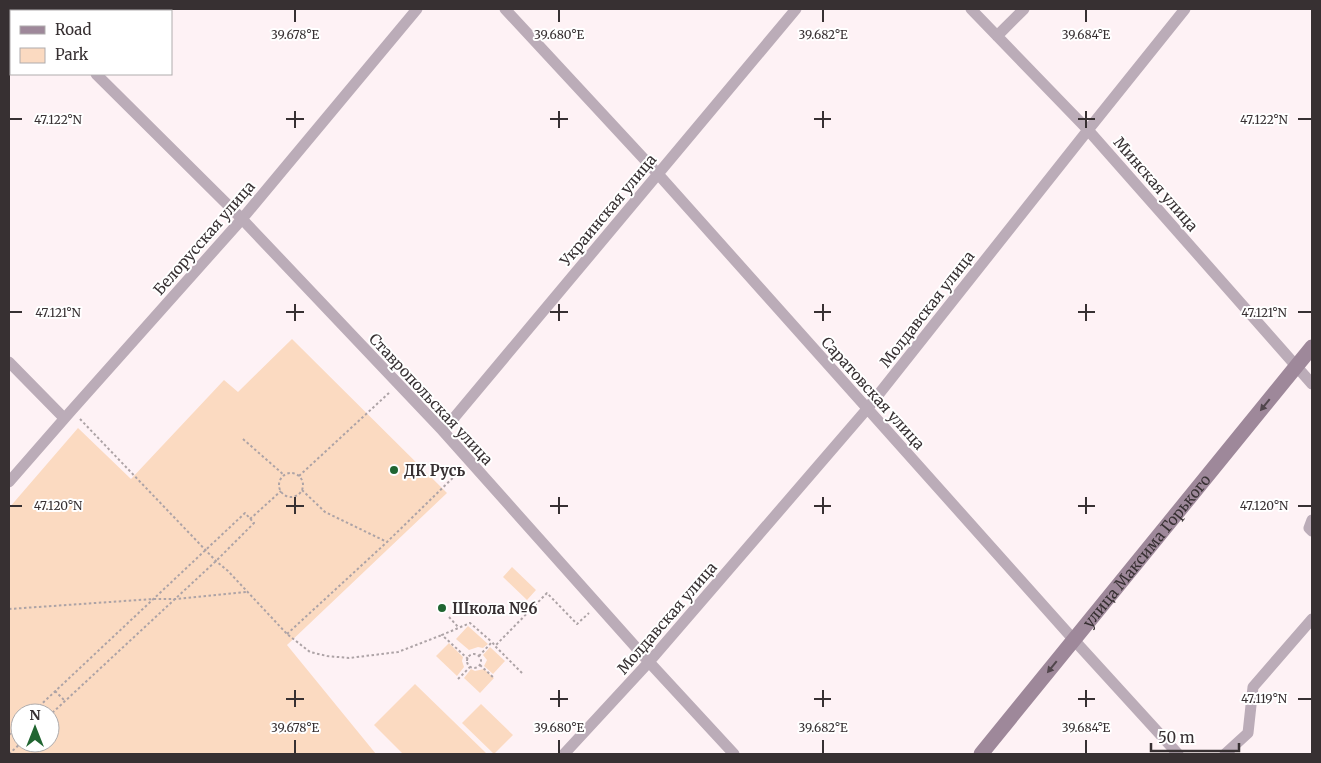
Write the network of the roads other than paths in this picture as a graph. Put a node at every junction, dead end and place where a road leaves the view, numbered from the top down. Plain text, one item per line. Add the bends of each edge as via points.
1 (417, 9) edge
2 (505, 9) edge
3 (796, 9) edge
4 (971, 9) edge
5 (1024, 9) edge
6 (1185, 9) edge
7 (997, 36) junction
8 (97, 75) edge
9 (1088, 130) junction
10 (658, 174) junction
11 (242, 219) junction
12 (1312, 347) edge
13 (9, 362) edge
14 (1296, 367) junction
15 (1312, 384) edge
16 (867, 409) junction
17 (68, 414) junction
18 (443, 431) junction
19 (9, 482) edge
20 (1312, 520) edge
21 (1312, 531) edge
22 (1312, 619) edge
23 (1074, 640) junction
24 (650, 662) junction
25 (564, 754) edge
26 (734, 754) edge
27 (981, 754) edge
28 (1178, 754) edge
29 (1225, 754) edge

1 - 11 street, Белорусская улица
2 - 10 street, Саратовская улица
3 - 10 street, Украинская улица
4 - 7 street, Минская улица
5 - 7 street
6 - 9 street, Молдавская улица
7 - 9 street, Минская улица
8 - 11 street, Ставропольская улица
9 - 14 street, Минская улица
9 - 16 street, Молдавская улица
10 - 16 street, Саратовская улица
10 - 18 street, Украинская улица
11 - 17 street, Белорусская улица
11 - 18 street, Ставропольская улица
12 - 14 main road, улица Максима Горького
13 - 17 street
14 - 15 street, Минская улица
14 -> 23 main road, улица Максима Горького
16 - 23 street, Саратовская улица
16 - 24 street, Молдавская улица
17 - 19 street, Белорусская улица
18 - 24 street, Ставропольская улица
20 - 21 street via 1309,528
22 - 29 street via 1253,687 1248,733
23 -> 27 main road, улица Максима Горького
23 - 28 street, Саратовская улица
24 - 25 street, Молдавская улица
24 - 26 street, Ставропольская улица

